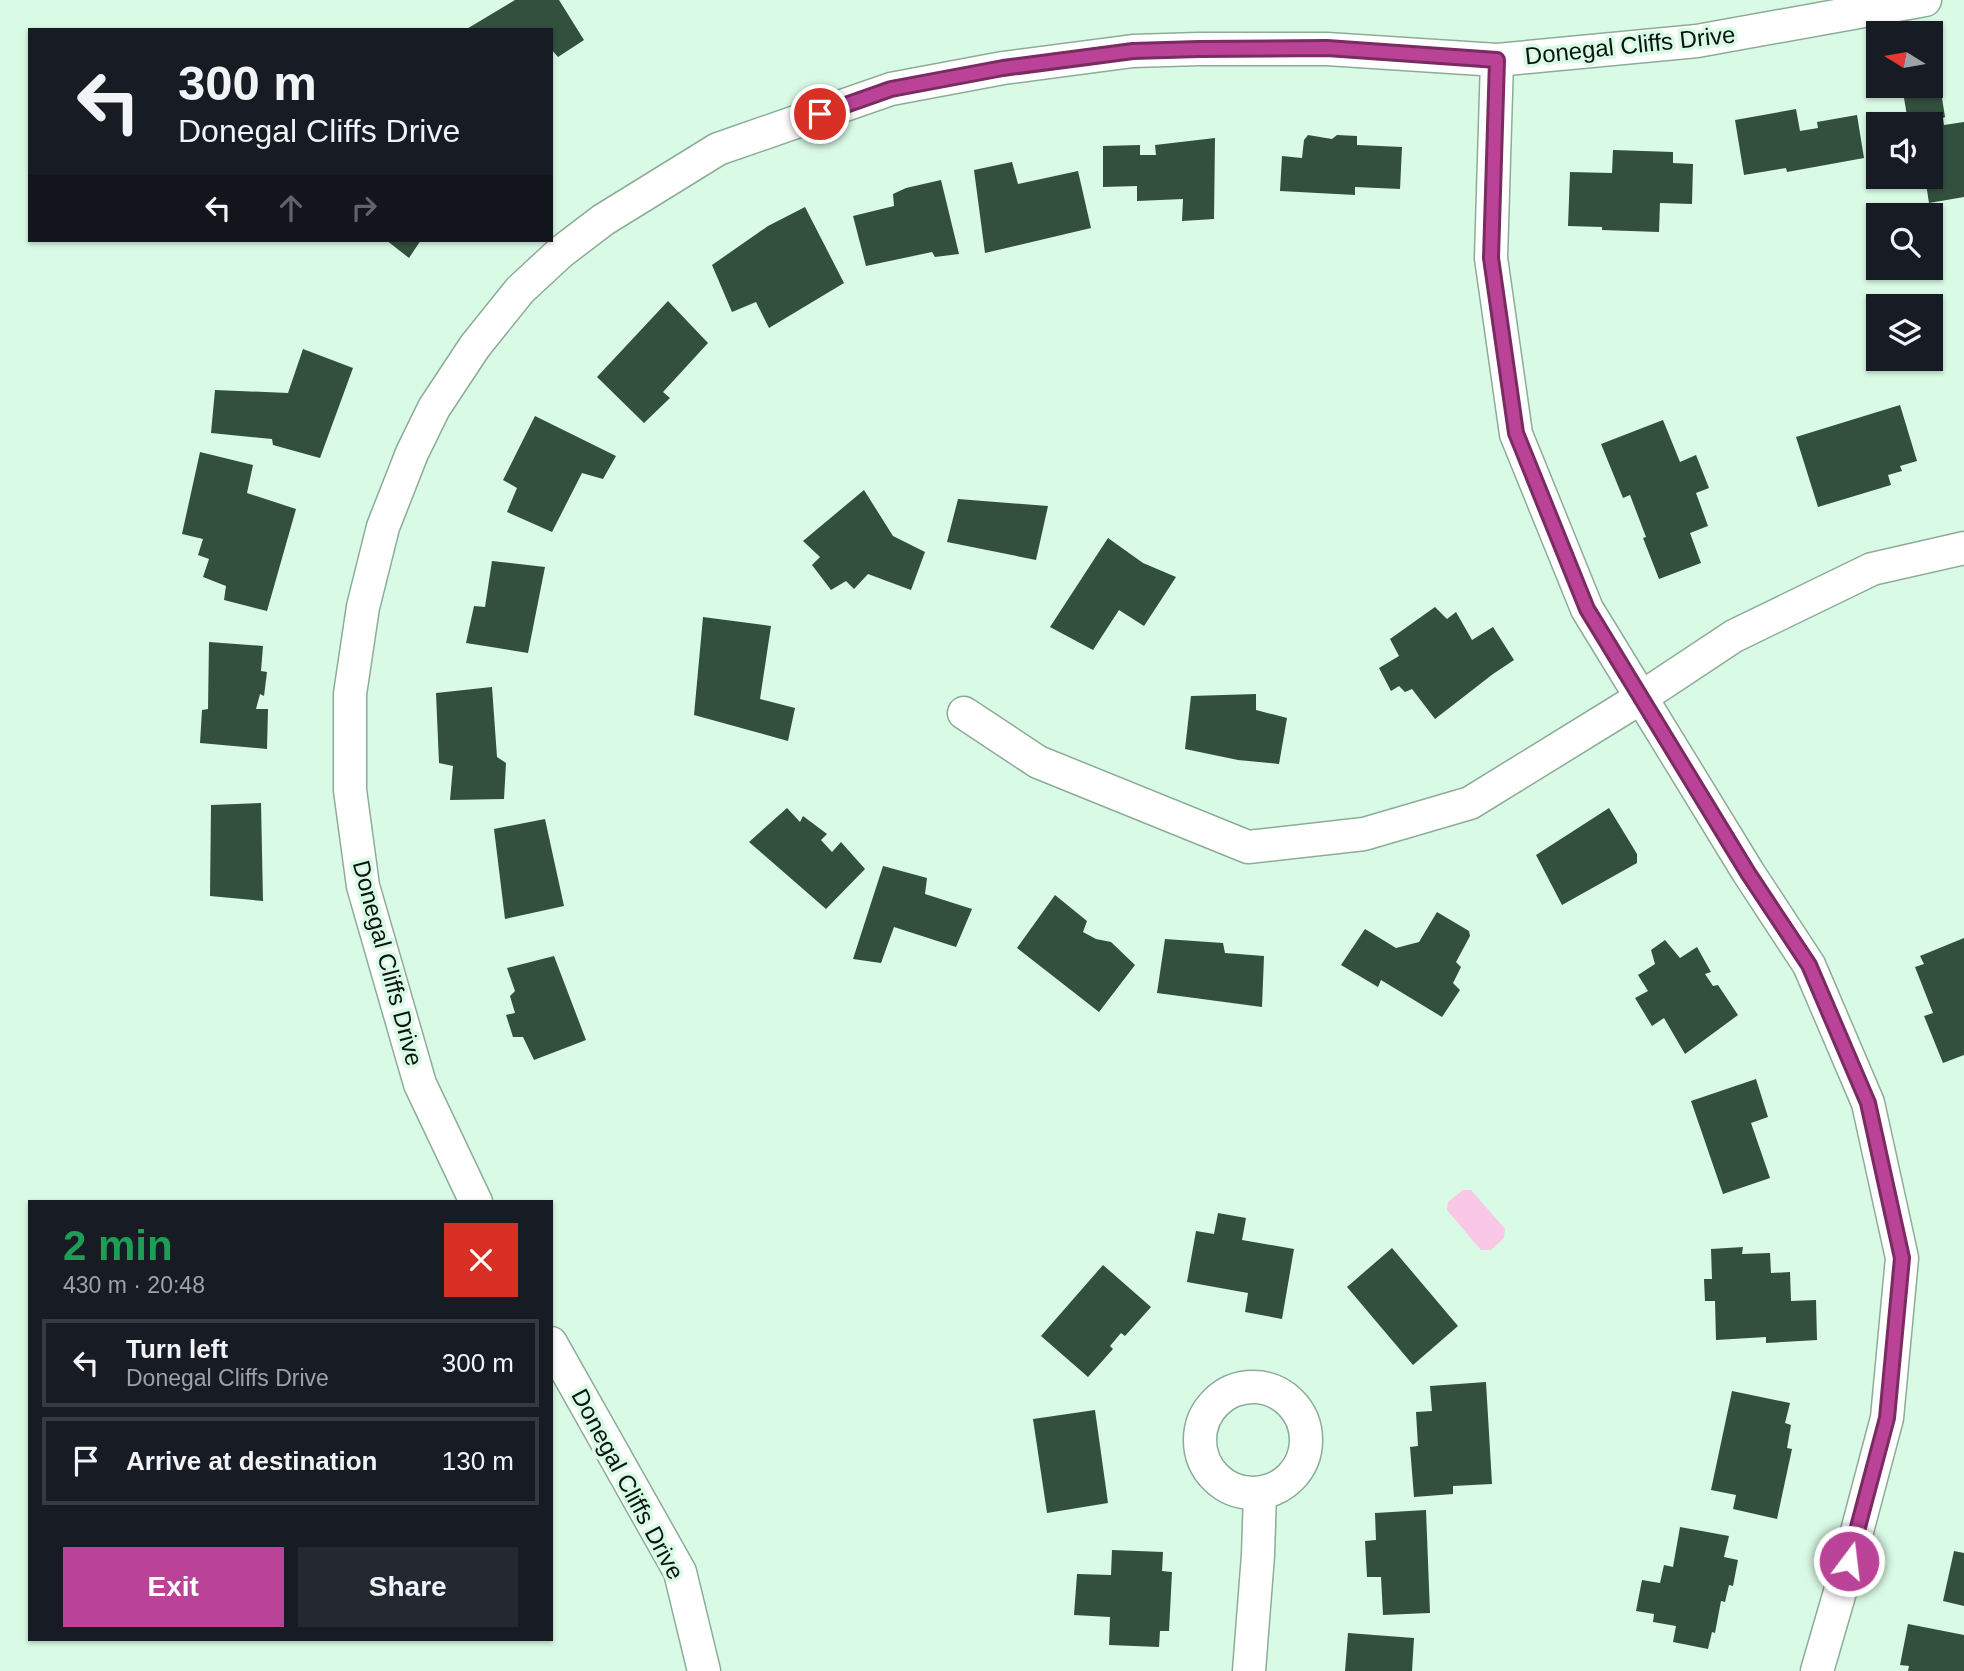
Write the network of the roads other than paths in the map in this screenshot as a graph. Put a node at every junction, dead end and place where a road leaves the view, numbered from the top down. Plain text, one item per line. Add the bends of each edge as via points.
1 (1925, 0) edge
2 (1497, 60) junction
3 (1964, 548) edge
4 (1642, 697) junction
5 (964, 713) dead end
6 (475, 1200) edge
7 (553, 1347) edge
8 (1259, 1493) dead end
9 (704, 1671) edge
10 (1249, 1671) edge
11 (1817, 1671) edge

1 - 2 street, Donegal Cliffs Drive via 1697,41
2 - 4 street via 1491,258 1516,433 1587,609
2 - 6 street, Donegal Cliffs Drive via 1327,48 1133,51 891,89 718,149 603,220 520,290 466,359 412,453 383,527 363,607 350,694 350,790 363,886 420,1084
3 - 4 street via 1872,569 1734,636
4 - 5 street via 1470,803 1364,834 1248,847 1038,762
4 - 11 street via 1809,965 1868,1103 1902,1258 1887,1418
7 - 9 street, Donegal Cliffs Drive via 680,1572
8 - 10 street

